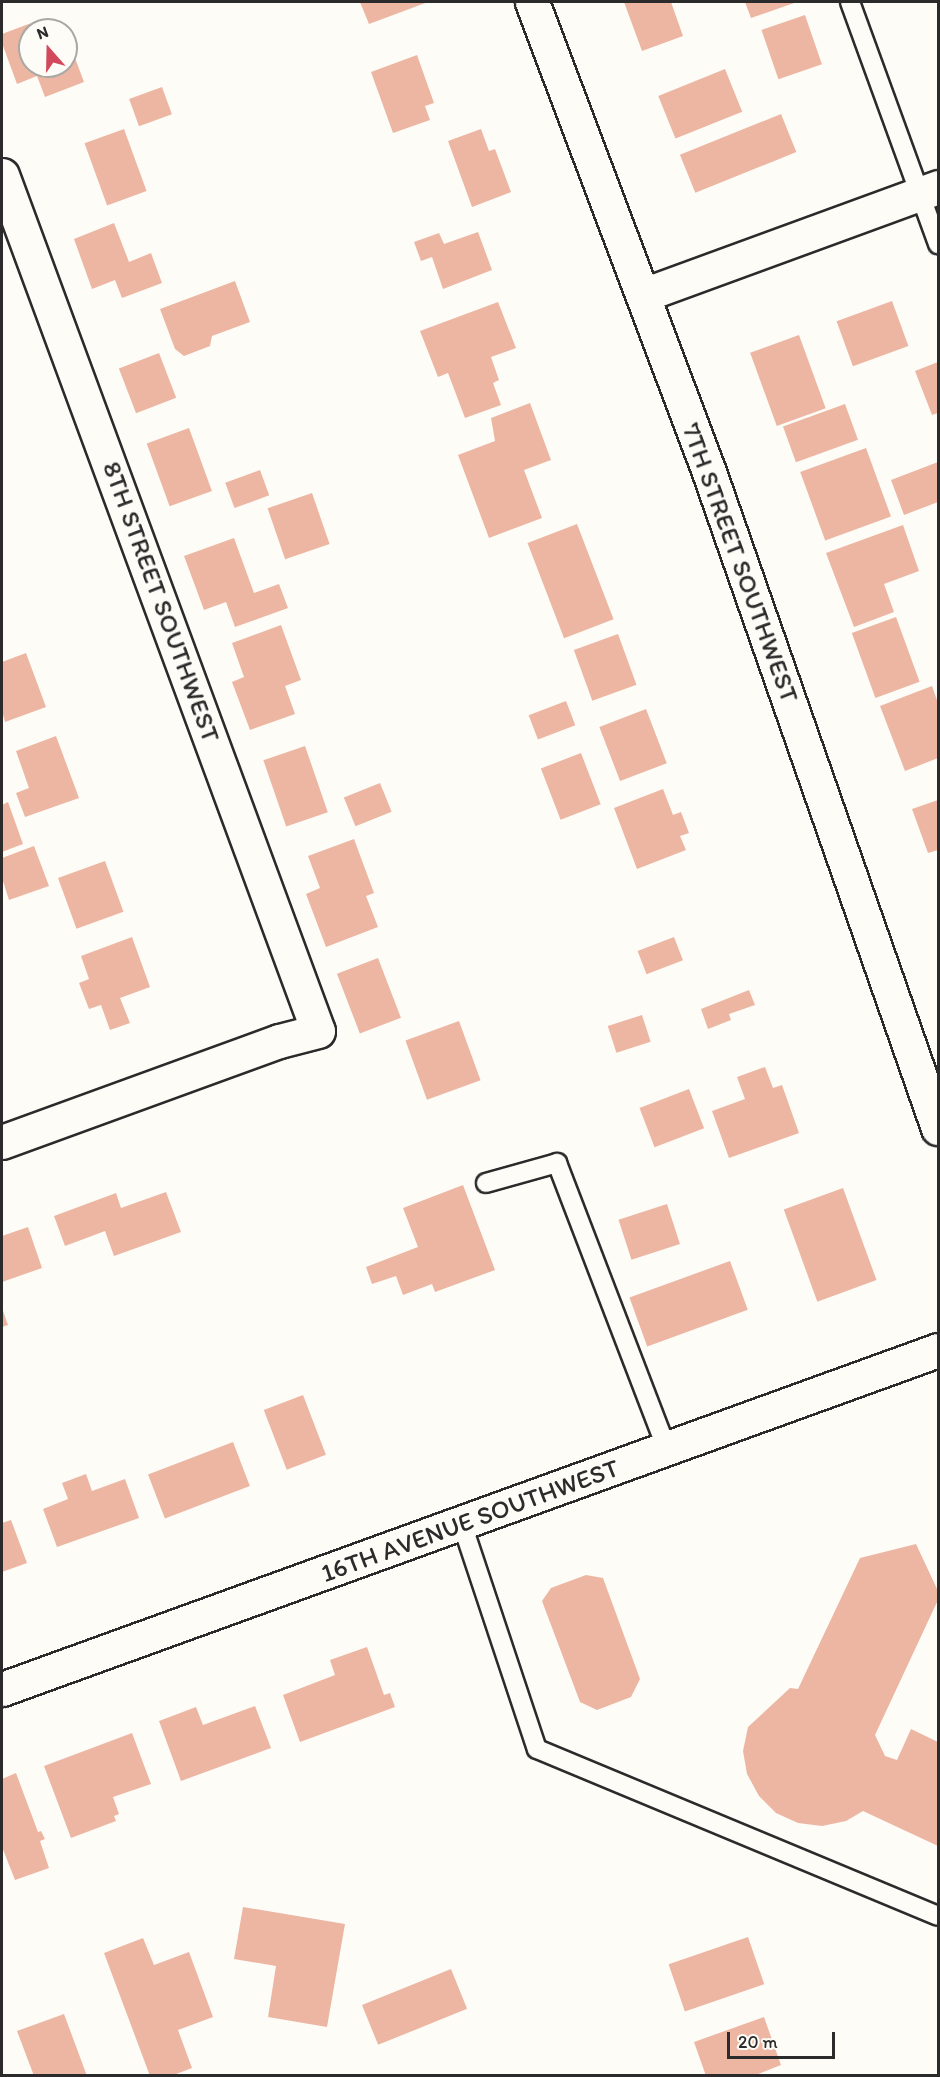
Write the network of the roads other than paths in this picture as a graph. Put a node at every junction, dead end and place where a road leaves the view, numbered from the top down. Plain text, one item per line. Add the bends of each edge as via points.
1 (532, 2) edge
2 (850, 2) edge
3 (2, 175) edge
4 (929, 190) edge
5 (939, 244) edge
6 (643, 295) junction
7 (939, 1128) edge
8 (2, 1142) edge
9 (486, 1182) dead end
10 (939, 1350) edge
11 (667, 1450) junction
12 (462, 1524) junction
13 (2, 1689) edge
14 (939, 1916) edge

1 - 6 street, 7TH STREET SOUTHWEST
2 - 4 lane
3 - 8 street, 8TH STREET SOUTHWEST via 318,1031 279,1041
4 - 5 lane
4 - 6 street
6 - 7 street, 7TH STREET SOUTHWEST
9 - 11 lane via 557,1163
10 - 11 street, 16TH AVENUE SOUTHWEST
11 - 12 street, 16TH AVENUE SOUTHWEST
12 - 13 street, 16TH AVENUE SOUTHWEST
12 - 14 lane via 537,1749

